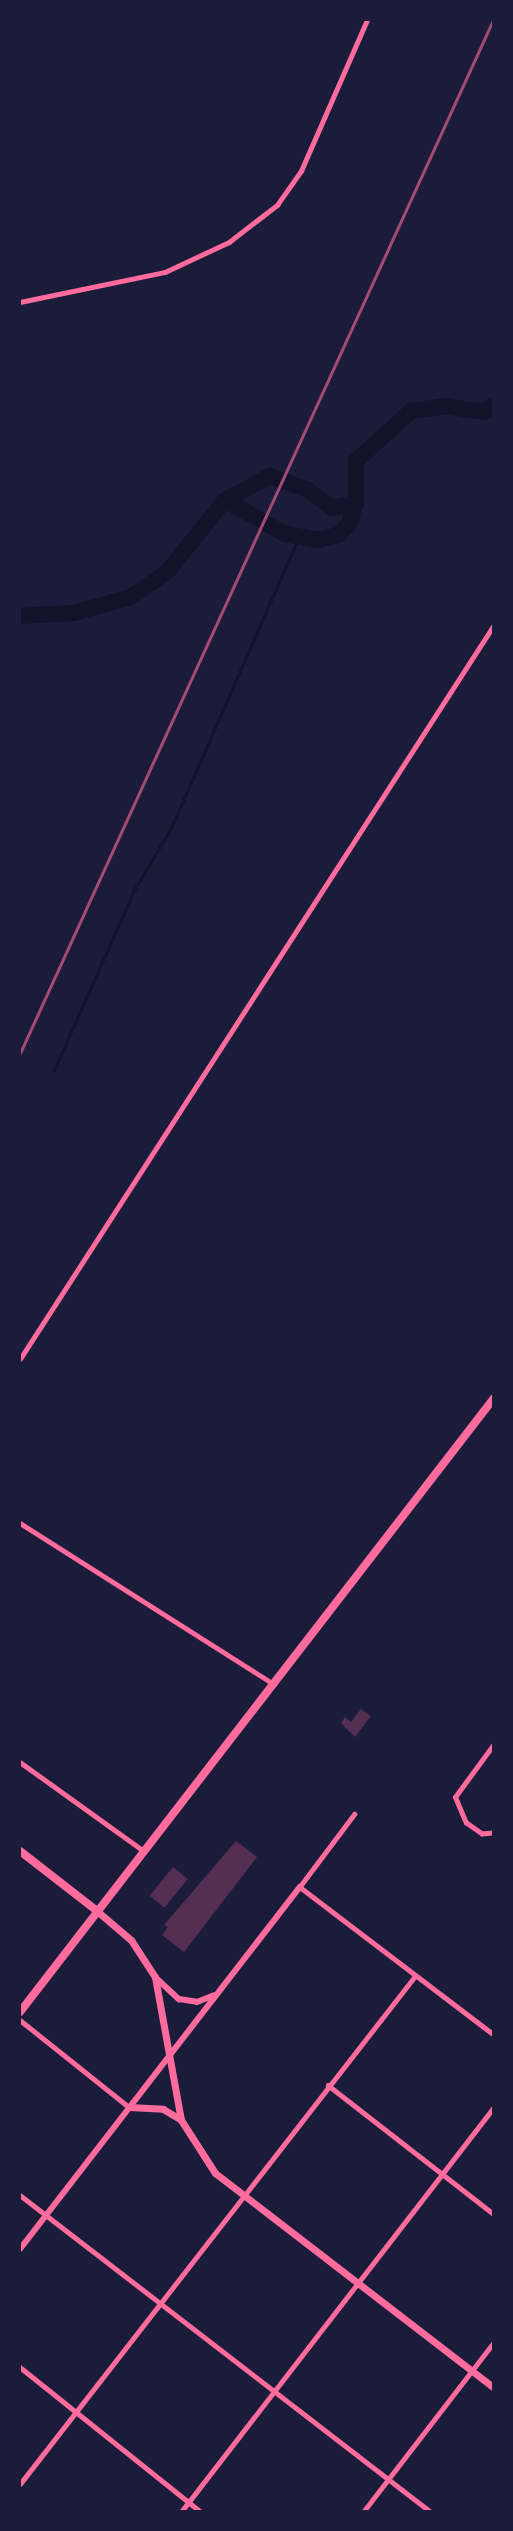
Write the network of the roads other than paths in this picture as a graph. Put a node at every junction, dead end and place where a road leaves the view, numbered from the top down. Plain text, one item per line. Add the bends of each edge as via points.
1 (367, 20) edge
2 (20, 302) edge
3 (494, 625) edge
4 (20, 1359) edge
5 (494, 1398) edge
6 (20, 1523) edge
7 (274, 1684) junction
8 (494, 1744) edge
9 (20, 1762) edge
10 (355, 1814) dead end
11 (493, 1833) edge
12 (20, 1851) edge
13 (144, 1851) junction
14 (300, 1887) junction
15 (97, 1911) junction
16 (415, 1976) junction
17 (155, 1977) junction
18 (217, 1993) junction
19 (20, 2012) edge
20 (20, 2020) edge
21 (494, 2035) edge
22 (172, 2051) junction
23 (328, 2085) junction
24 (129, 2106) junction
25 (494, 2107) edge
26 (181, 2120) junction
27 (441, 2174) junction
28 (20, 2194) edge
29 (242, 2196) junction
30 (494, 2214) edge
31 (46, 2215) junction
32 (20, 2249) edge
33 (356, 2284) junction
34 (162, 2302) junction
35 (494, 2342) edge
36 (20, 2367) edge
37 (471, 2371) junction
38 (494, 2388) edge
39 (275, 2390) junction
40 (77, 2412) junction
41 (389, 2478) junction
42 (20, 2484) edge
43 (188, 2502) junction
44 (181, 2511) edge
45 (201, 2511) edge
46 (363, 2511) edge
47 (431, 2511) edge

1 - 2 street via 301,171 277,205 229,242 165,272
3 - 4 street
5 - 7 main road
6 - 7 street
7 - 13 main road
8 - 11 street via 455,1797 466,1823 482,1834
9 - 13 street
10 - 14 street
12 - 15 main road
13 - 15 main road
14 - 16 street
14 - 18 street
15 - 17 main road via 131,1940
15 - 19 main road
16 - 21 street
16 - 23 street
17 - 18 street via 179,1999 197,2002
17 - 22 main road
18 - 22 street
20 - 24 street
22 - 24 street
22 - 26 main road
23 - 27 street
23 - 29 street
24 - 26 main road via 163,2109
24 - 31 street
25 - 27 street
26 - 29 main road via 197,2150
27 - 30 street
27 - 33 street
28 - 31 street
29 - 33 main road
29 - 34 street
31 - 32 street
31 - 34 street
33 - 37 main road
33 - 39 street
34 - 39 street
34 - 40 street
35 - 37 street
36 - 40 street
37 - 38 main road
37 - 41 street
39 - 41 street
39 - 43 street
40 - 42 street
40 - 43 street
41 - 46 street
41 - 47 street
43 - 44 street
43 - 45 street

